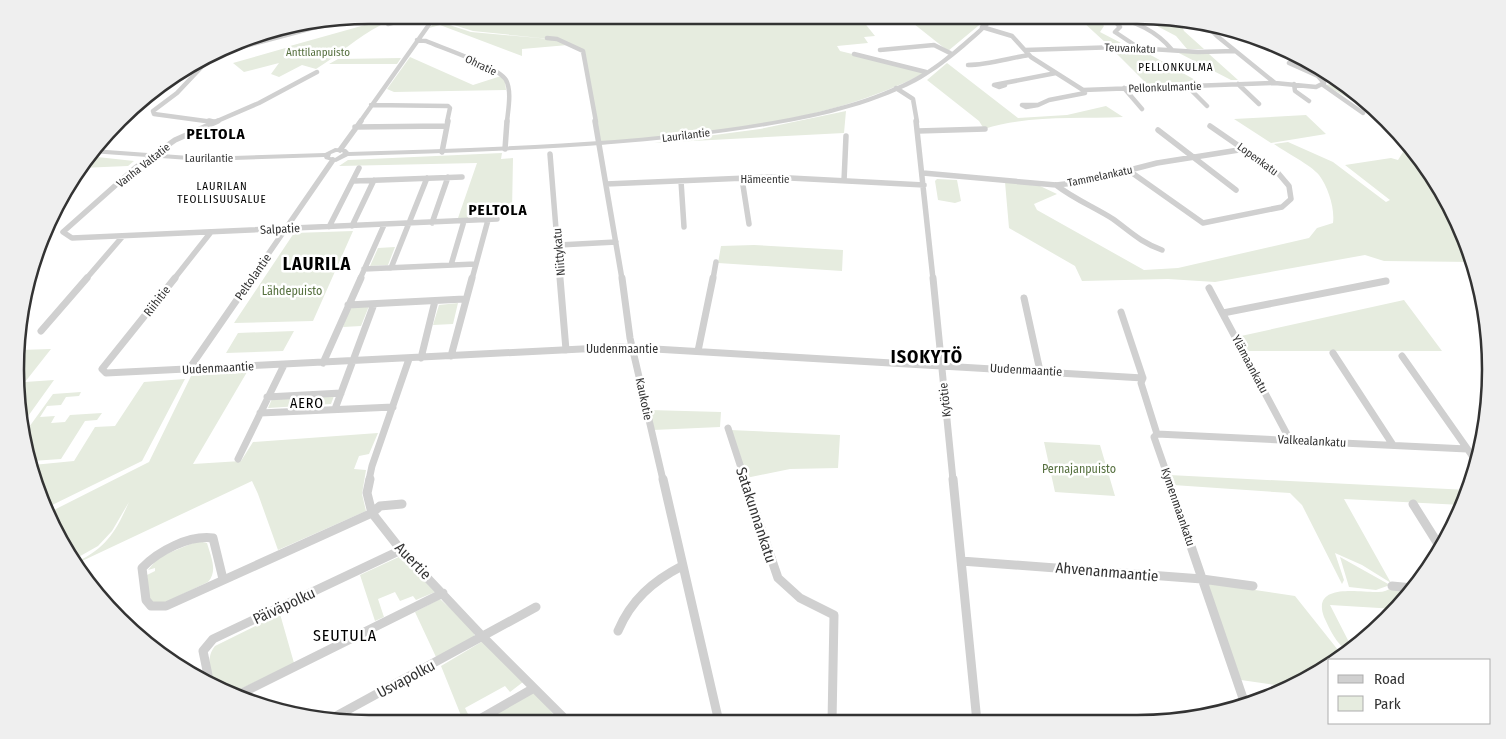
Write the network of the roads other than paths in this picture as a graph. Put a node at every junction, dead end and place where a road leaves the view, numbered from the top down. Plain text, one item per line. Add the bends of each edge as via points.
1 (429, 24) edge
2 (986, 24) edge
3 (1117, 24) edge
4 (1136, 24) edge
5 (982, 27) junction
6 (308, 29) edge
7 (1214, 33) edge
8 (547, 38) dead end
9 (417, 40) junction
10 (253, 44) edge
11 (1139, 48) junction
12 (880, 50) dead end
13 (1024, 50) junction
14 (1172, 50) junction
15 (1235, 51) junction
16 (950, 53) junction
17 (854, 54) dead end
18 (1029, 55) junction
19 (1289, 63) dead end
20 (982, 65) dead end
21 (201, 68) edge
22 (317, 72) dead end
23 (926, 72) junction
24 (1056, 73) junction
25 (1275, 83) junction
26 (1238, 84) junction
27 (1294, 84) junction
28 (1005, 85) dead end
29 (1323, 85) junction
30 (1187, 86) junction
31 (896, 88) junction
32 (1124, 88) junction
33 (1084, 90) junction
34 (1309, 102) dead end
35 (1259, 104) dead end
36 (371, 105) junction
37 (1038, 105) dead end
38 (1207, 106) dead end
39 (1142, 109) dead end
40 (1364, 113) dead end
41 (214, 122) junction
42 (445, 126) junction
43 (1210, 126) dead end
44 (355, 127) junction
45 (985, 129) dead end
46 (1158, 130) dead end
47 (918, 131) junction
48 (846, 136) dead end
49 (599, 145) junction
50 (505, 149) junction
51 (1245, 149) junction
52 (340, 150) junction
53 (101, 152) edge
54 (442, 152) junction
55 (347, 154) junction
56 (550, 154) dead end
57 (326, 155) junction
58 (152, 156) junction
59 (1192, 158) junction
60 (334, 160) junction
61 (359, 168) dead end
62 (1128, 170) junction
63 (923, 173) junction
64 (462, 177) dead end
65 (427, 178) junction
66 (448, 178) junction
67 (742, 178) junction
68 (374, 180) junction
69 (354, 181) junction
70 (681, 181) junction
71 (844, 181) junction
72 (606, 184) junction
73 (924, 185) junction
74 (1056, 185) junction
75 (1236, 190) dead end
76 (496, 219) dead end
77 (488, 220) junction
78 (464, 221) junction
79 (432, 223) junction
80 (409, 224) junction
81 (748, 224) dead end
82 (384, 225) junction
83 (352, 226) junction
84 (329, 227) junction
85 (684, 227) dead end
86 (286, 229) junction
87 (211, 232) junction
88 (64, 234) joint
89 (123, 236) junction
90 (616, 242) junction
91 (559, 245) junction
92 (1162, 250) dead end
93 (716, 262) dead end
94 (475, 264) junction
95 (451, 265) junction
96 (391, 268) junction
97 (364, 269) junction
98 (1386, 281) dead end
99 (1209, 288) dead end
100 (1024, 298) dead end
101 (464, 299) junction
102 (435, 301) junction
103 (374, 304) junction
104 (348, 305) junction
105 (1121, 312) dead end
106 (1223, 314) junction
107 (41, 331) dead end
108 (633, 348) junction
109 (566, 350) junction
110 (698, 351) junction
111 (1333, 353) dead end
112 (451, 356) junction
113 (1402, 356) dead end
114 (421, 358) junction
115 (410, 359) junction
116 (353, 362) junction
117 (323, 363) junction
118 (284, 365) junction
119 (941, 366) junction
120 (102, 369) joint
121 (189, 369) junction
122 (1040, 371) junction
123 (1143, 378) junction
124 (342, 393) junction
125 (267, 397) junction
126 (394, 408) junction
127 (335, 410) junction
128 (260, 413) junction
129 (728, 428) dead end
130 (1157, 434) junction
131 (1290, 440) junction
132 (1393, 445) junction
133 (1467, 449) junction
134 (1471, 455) edge
135 (238, 459) dead end
136 (402, 504) dead end
137 (1413, 504) dead end
138 (372, 514) junction
139 (1436, 541) edge
140 (401, 550) junction
141 (962, 561) junction
142 (682, 566) junction
143 (223, 579) junction
144 (1202, 580) junction
145 (1253, 586) dead end
146 (1392, 586) dead end
147 (1405, 587) edge
148 (443, 593) junction
149 (536, 607) dead end
150 (618, 631) dead end
151 (483, 637) junction
152 (208, 675) edge
153 (534, 688) junction
154 (244, 692) edge
155 (1243, 698) edge
156 (340, 714) edge
157 (487, 715) edge
158 (561, 715) edge
159 (717, 715) edge
160 (832, 715) edge
161 (976, 715) edge

1 - 9 street
2 - 5 street, Laurilantie
3 - 11 street via 1120,27 1115,32
4 - 14 street
5 - 13 street via 1012,36
5 - 16 street, Laurilantie
6 - 10 street
7 - 15 street
8 - 49 street, Kaukotie via 583,51
9 - 36 street
9 - 50 street, Ohratie via 493,69 507,81
11 - 13 street, Teuvankatu
11 - 14 street, Teuvankatu
12 - 16 street via 934,45
13 - 18 street
14 - 15 street, Teuvankatu
15 - 25 street
16 - 23 street, Laurilantie
17 - 23 street
18 - 20 street
18 - 24 street
19 - 29 street via 1318,76
21 - 41 street via 153,111 154,114
22 - 41 street, Vanha Valtatie via 259,103
23 - 31 street, Laurilantie
24 - 28 street via 1028,77
24 - 33 street
25 - 26 street, Pellonkulmantie
25 - 27 street, Pellonkulmantie
26 - 30 street, Pellonkulmantie
26 - 35 street
27 - 29 street, Pellonkulmantie
27 - 34 street via 1295,90
29 - 40 street
30 - 32 street, Pellonkulmantie
30 - 38 street
31 - 47 street, Kytötie via 913,99
31 - 49 street, Laurilantie via 852,104 776,122
32 - 33 street, Pellonkulmantie
32 - 39 street
33 - 37 street, Pellonkulmantie via 1085,93
36 - 42 street via 448,106
36 - 44 street
41 - 58 street, Vanha Valtatie via 175,140
42 - 44 street
42 - 54 street
43 - 51 street, Lopenkatu
44 - 52 street
45 - 47 street
46 - 59 street
47 - 63 street, Kytötie
48 - 71 street
49 - 50 street, Laurilantie
49 - 72 street, Kaukotie
50 - 54 street, Laurilantie
51 - 59 street, Tammelankatu
51 - 62 street, Lopenkatu via 1278,173 1289,186 1292,199 1282,207 1203,223
52 - 55 street via 347,151
52 - 57 street
53 - 58 street, Laurilantie
54 - 55 street, Laurilantie
55 - 60 street
56 - 91 street, Niittykatu
57 - 58 street, Laurilantie via 203,159
57 - 60 street
58 - 88 street, Vanha Valtatie via 66,228
59 - 62 street, Tammelankatu
59 - 75 street
60 - 86 street, Peltolantie
61 - 69 street
62 - 74 street, Tammelankatu via 1083,182
63 - 73 street, Kytötie
63 - 74 street, Tammelankatu
64 - 66 street
65 - 66 street
65 - 68 street
65 - 80 street
66 - 79 street
67 - 70 street, Hämeentie
67 - 71 street, Hämeentie
67 - 81 street
68 - 69 street
68 - 83 street
69 - 84 street
70 - 72 street, Hämeentie
70 - 85 street
71 - 73 street, Hämeentie
72 - 90 street, Kaukotie
73 - 119 street, Kytötie
74 - 92 street via 1072,198 1112,219 1143,243
76 - 77 street, Salpatie
77 - 78 street, Salpatie
77 - 94 street
78 - 79 street, Salpatie
78 - 95 street
79 - 80 street, Salpatie
80 - 82 street, Salpatie
80 - 96 street
82 - 83 street, Salpatie
82 - 97 street
83 - 84 street, Salpatie
84 - 86 street, Salpatie
86 - 87 street, Salpatie
86 - 121 street, Peltolantie
87 - 89 street, Salpatie
87 - 120 street, Riihitie
88 - 89 street, Salpatie via 72,238
89 - 107 street
90 - 91 street
90 - 108 street, Kaukotie
91 - 109 street, Niittykatu
93 - 110 street
94 - 95 street
94 - 101 street
95 - 96 street
96 - 97 street
97 - 104 street
98 - 106 street
99 - 106 street, Ylämaankatu
100 - 122 street
101 - 102 street
101 - 112 street
102 - 103 street
102 - 114 street
103 - 104 street
103 - 116 street
104 - 117 street
105 - 123 street, Kymenmaankatu
106 - 131 street, Ylämaankatu
108 - 109 street, Uudenmaantie
108 - 110 street, Uudenmaantie
108 - 142 street, Kaukotie
109 - 112 street, Uudenmaantie
110 - 119 street, Uudenmaantie
111 - 132 street
112 - 114 street, Uudenmaantie
113 - 133 street
114 - 115 street, Uudenmaantie
115 - 116 street, Uudenmaantie
115 - 126 street
116 - 117 street, Uudenmaantie
116 - 124 street
117 - 118 street, Uudenmaantie
118 - 121 street, Uudenmaantie
118 - 125 street
119 - 122 street, Uudenmaantie
119 - 141 street, Kytötie
120 - 121 street, Uudenmaantie via 106,373
122 - 123 street, Uudenmaantie
123 - 130 street, Kymenmaankatu via 1141,384
124 - 125 street
124 - 127 street
125 - 128 street
126 - 127 street
126 - 138 street via 372,466 368,493
127 - 128 street
128 - 135 street
129 - 160 street, Satakunnankatu via 778,578 800,598 834,615
130 - 131 street, Valkealankatu
130 - 144 street, Kymenmaankatu via 1154,437
131 - 132 street, Valkealankatu
132 - 133 street, Valkealankatu
133 - 134 street
136 - 138 street via 380,506
137 - 139 street
138 - 140 street, Auertie
138 - 143 street
140 - 148 street, Auertie
140 - 152 street, Päiväpolku via 213,640 203,651
141 - 144 street, Ahvenanmaantie
141 - 161 street, Kytötie
142 - 150 street via 662,576 637,597
142 - 159 street, Kaukotie
143 - 143 street via 157,608 146,600 142,568 152,557 198,537 208,536 213,538
144 - 145 street, Ahvenanmaantie
144 - 155 street, Kymenmaankatu
146 - 147 street
148 - 151 street, Auertie
148 - 154 street
149 - 151 street, Usvapolku
151 - 153 street, Auertie
151 - 156 street, Usvapolku
153 - 157 street
153 - 158 street, Auertie

